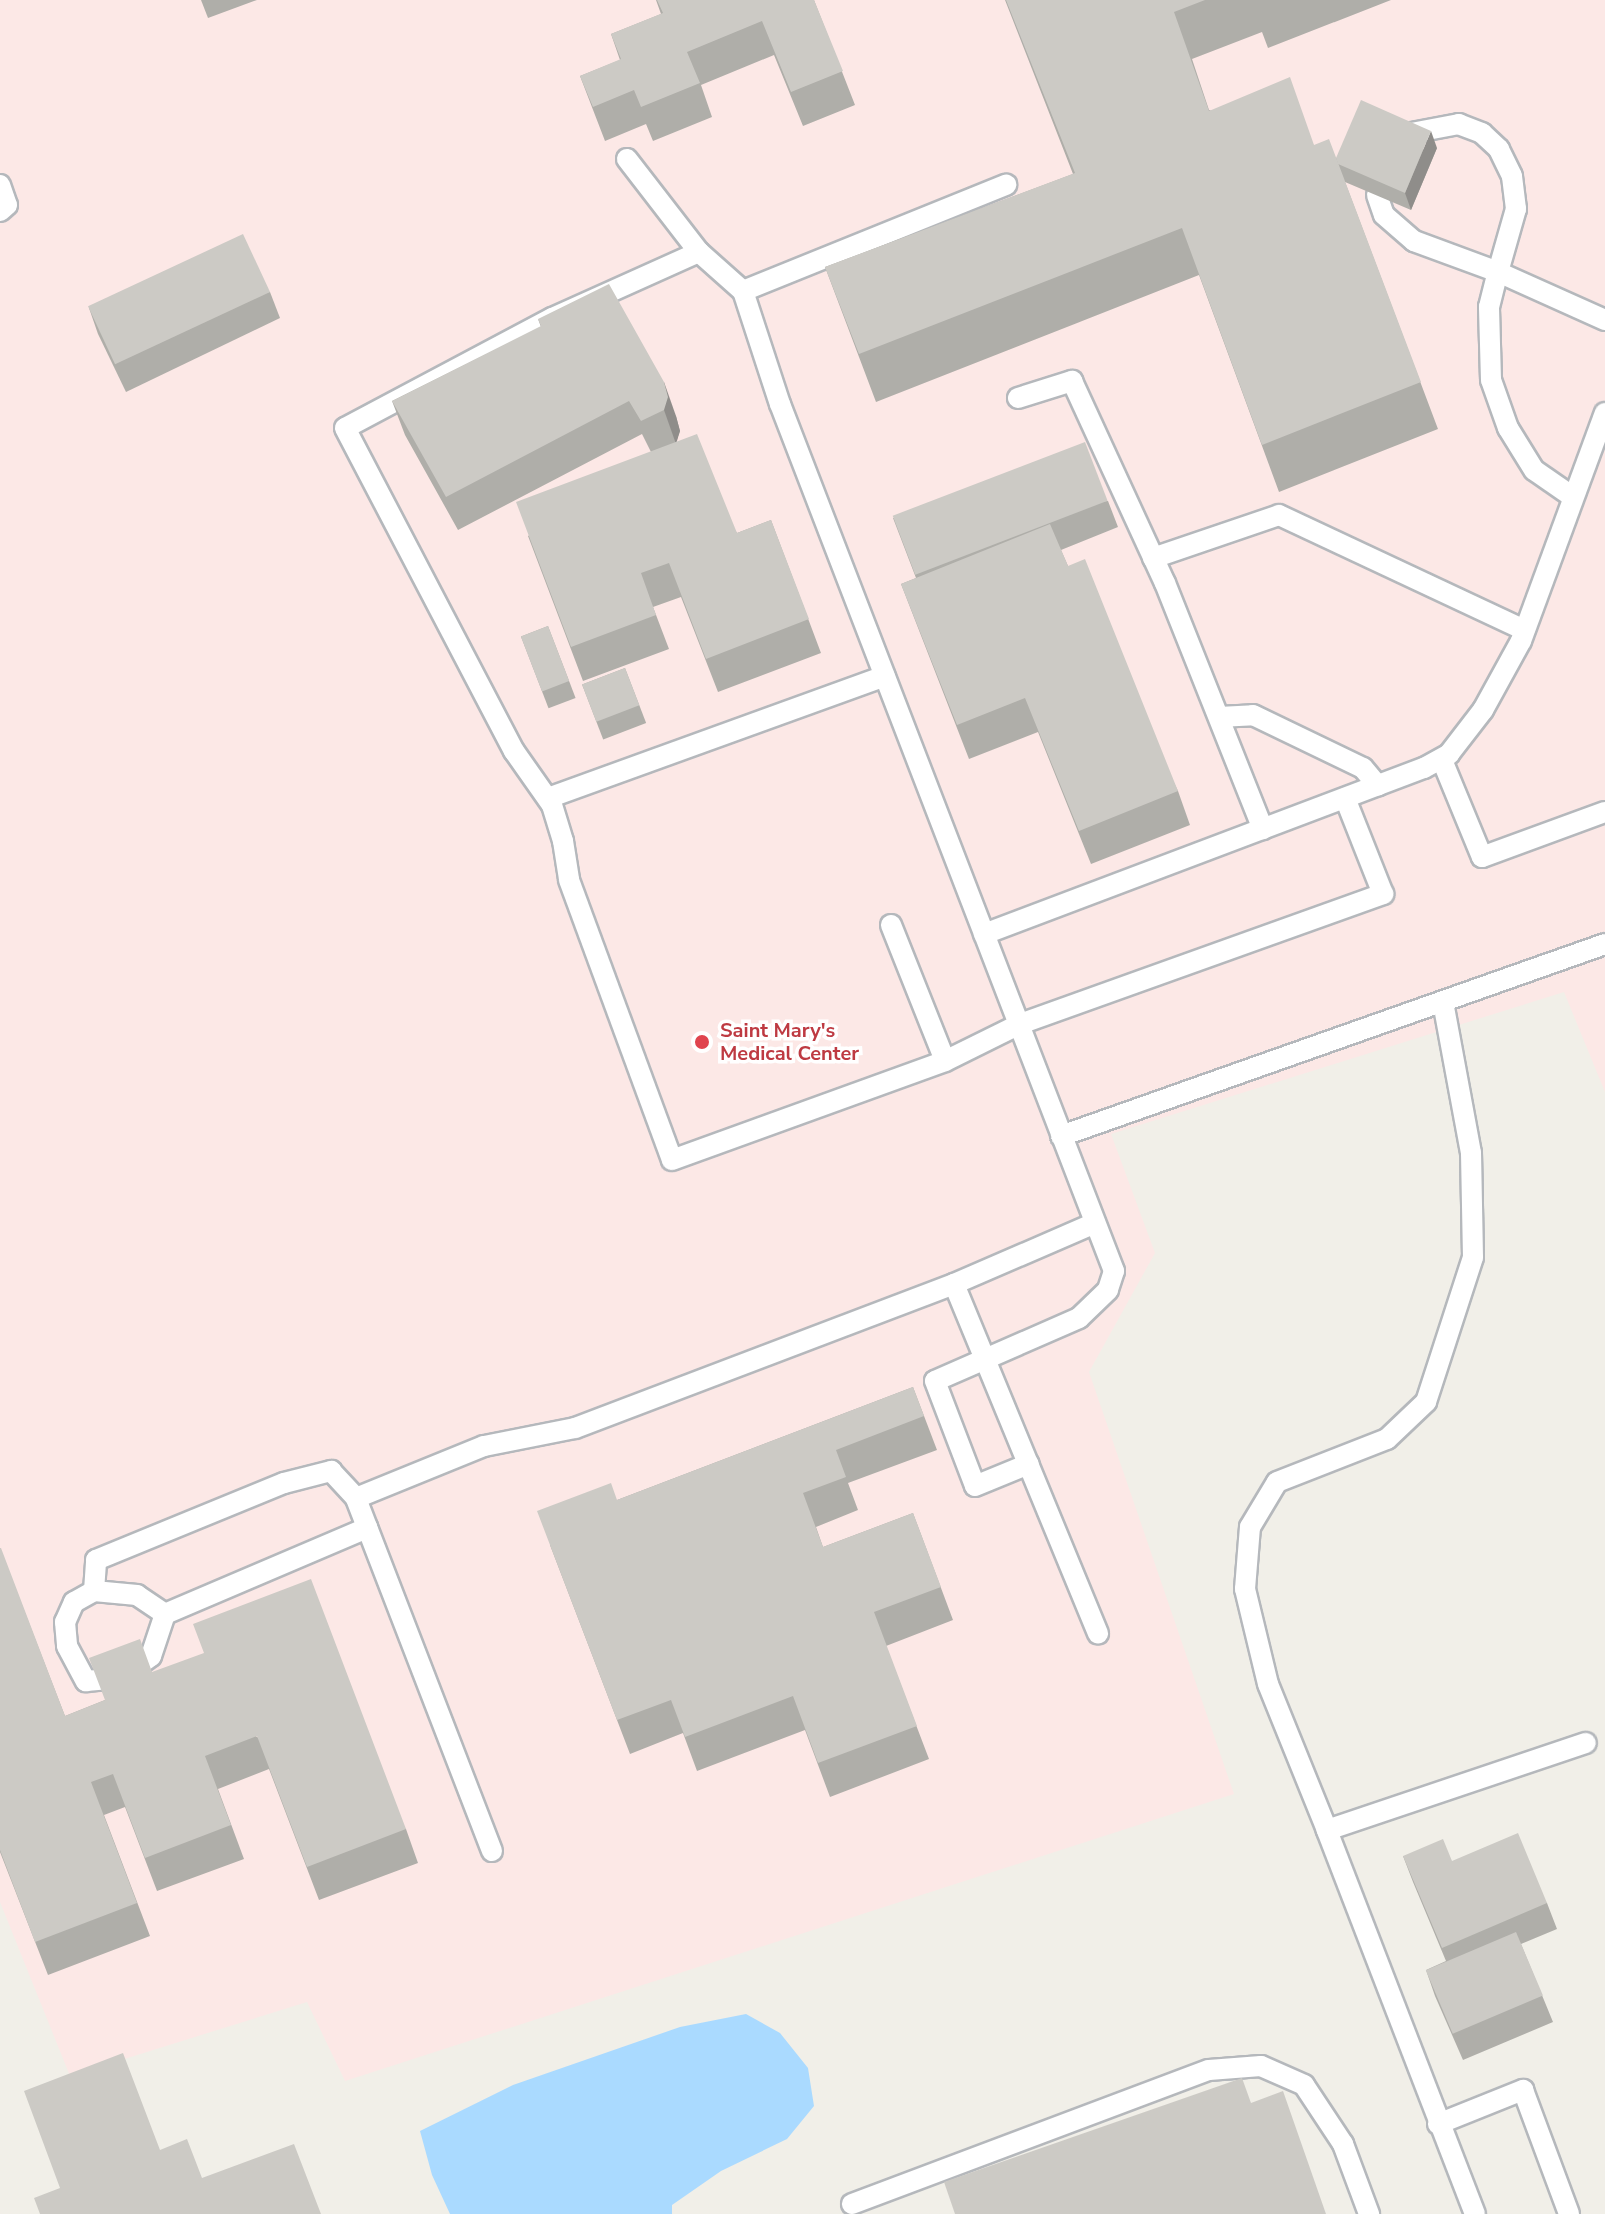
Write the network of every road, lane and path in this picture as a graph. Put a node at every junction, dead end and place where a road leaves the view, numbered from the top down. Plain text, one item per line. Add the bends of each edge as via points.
1 (1406, 134) edge
2 (627, 159) dead end
3 (0, 185) edge
4 (1006, 185) dead end
5 (1377, 195) edge
6 (0, 211) edge
7 (699, 252) junction
8 (1498, 272) junction
9 (743, 291) junction
10 (1605, 320) edge
11 (1018, 398) dead end
12 (1605, 413) edge
13 (1573, 497) junction
14 (1153, 558) junction
15 (1524, 630) junction
16 (885, 676) junction
17 (1219, 717) junction
18 (1442, 760) junction
19 (1378, 786) junction
20 (548, 798) junction
21 (1345, 798) junction
22 (1605, 812) edge
23 (1263, 829) junction
24 (891, 925) dead end
25 (984, 934) junction
26 (1605, 944) edge
27 (1443, 1002) junction
28 (1020, 1024) junction
29 (945, 1061) junction
30 (1061, 1136) junction
31 (1095, 1223) junction
32 (954, 1284) junction
33 (985, 1357) junction
34 (1029, 1464) junction
35 (356, 1498) junction
36 (367, 1528) junction
37 (94, 1591) junction
38 (165, 1614) junction
39 (1098, 1633) dead end
40 (1586, 1743) dead end
41 (1327, 1830) junction
42 (492, 1851) dead end
43 (1438, 2124) junction
44 (852, 2204) dead end
45 (1369, 2214) edge
46 (1475, 2214) edge
47 (1569, 2214) edge

1 - 8 lane via 1459,124 1482,133 1499,149 1512,176 1516,209
2 - 7 lane
3 - 6 lane via 7,205
4 - 9 lane
5 - 8 lane via 1384,215 1414,241
7 - 9 lane
7 - 20 lane via 552,318 345,428 514,751
8 - 10 lane
8 - 13 lane via 1489,307 1491,380 1508,428 1534,470
9 - 16 lane via 780,404
11 - 14 lane via 1072,381
12 - 13 lane
13 - 15 lane
14 - 15 lane via 1279,515
14 - 17 lane
15 - 18 lane via 1483,710
16 - 20 lane
16 - 25 lane
17 - 19 lane via 1253,715 1363,768
17 - 23 lane
18 - 19 lane
18 - 22 lane via 1482,857
19 - 21 lane
20 - 29 lane via 569,880 672,1160
21 - 23 lane
21 - 28 lane via 1383,894
23 - 25 lane
24 - 29 lane
25 - 28 lane
26 - 27 lane
27 - 30 lane
27 - 41 lane via 1471,1153 1473,1257 1426,1402 1387,1439 1277,1482 1250,1527 1245,1589 1268,1684
28 - 29 lane
28 - 30 lane
30 - 31 lane
31 - 32 lane
31 - 33 lane via 1114,1271 1108,1290 1079,1318
32 - 33 lane
32 - 35 lane via 575,1428 484,1446
33 - 34 lane
33 - 34 lane via 935,1381 975,1486
34 - 39 lane
35 - 36 lane
35 - 37 lane via 331,1471 284,1483 96,1560
36 - 38 lane
36 - 42 lane
37 - 38 lane via 137,1595
37 - 38 lane via 74,1602 65,1622 67,1646 86,1681 121,1678 151,1656
40 - 41 lane
41 - 43 lane
43 - 46 lane
43 - 47 lane via 1523,2090
44 - 45 lane via 1209,2070 1261,2066 1304,2085 1343,2144

